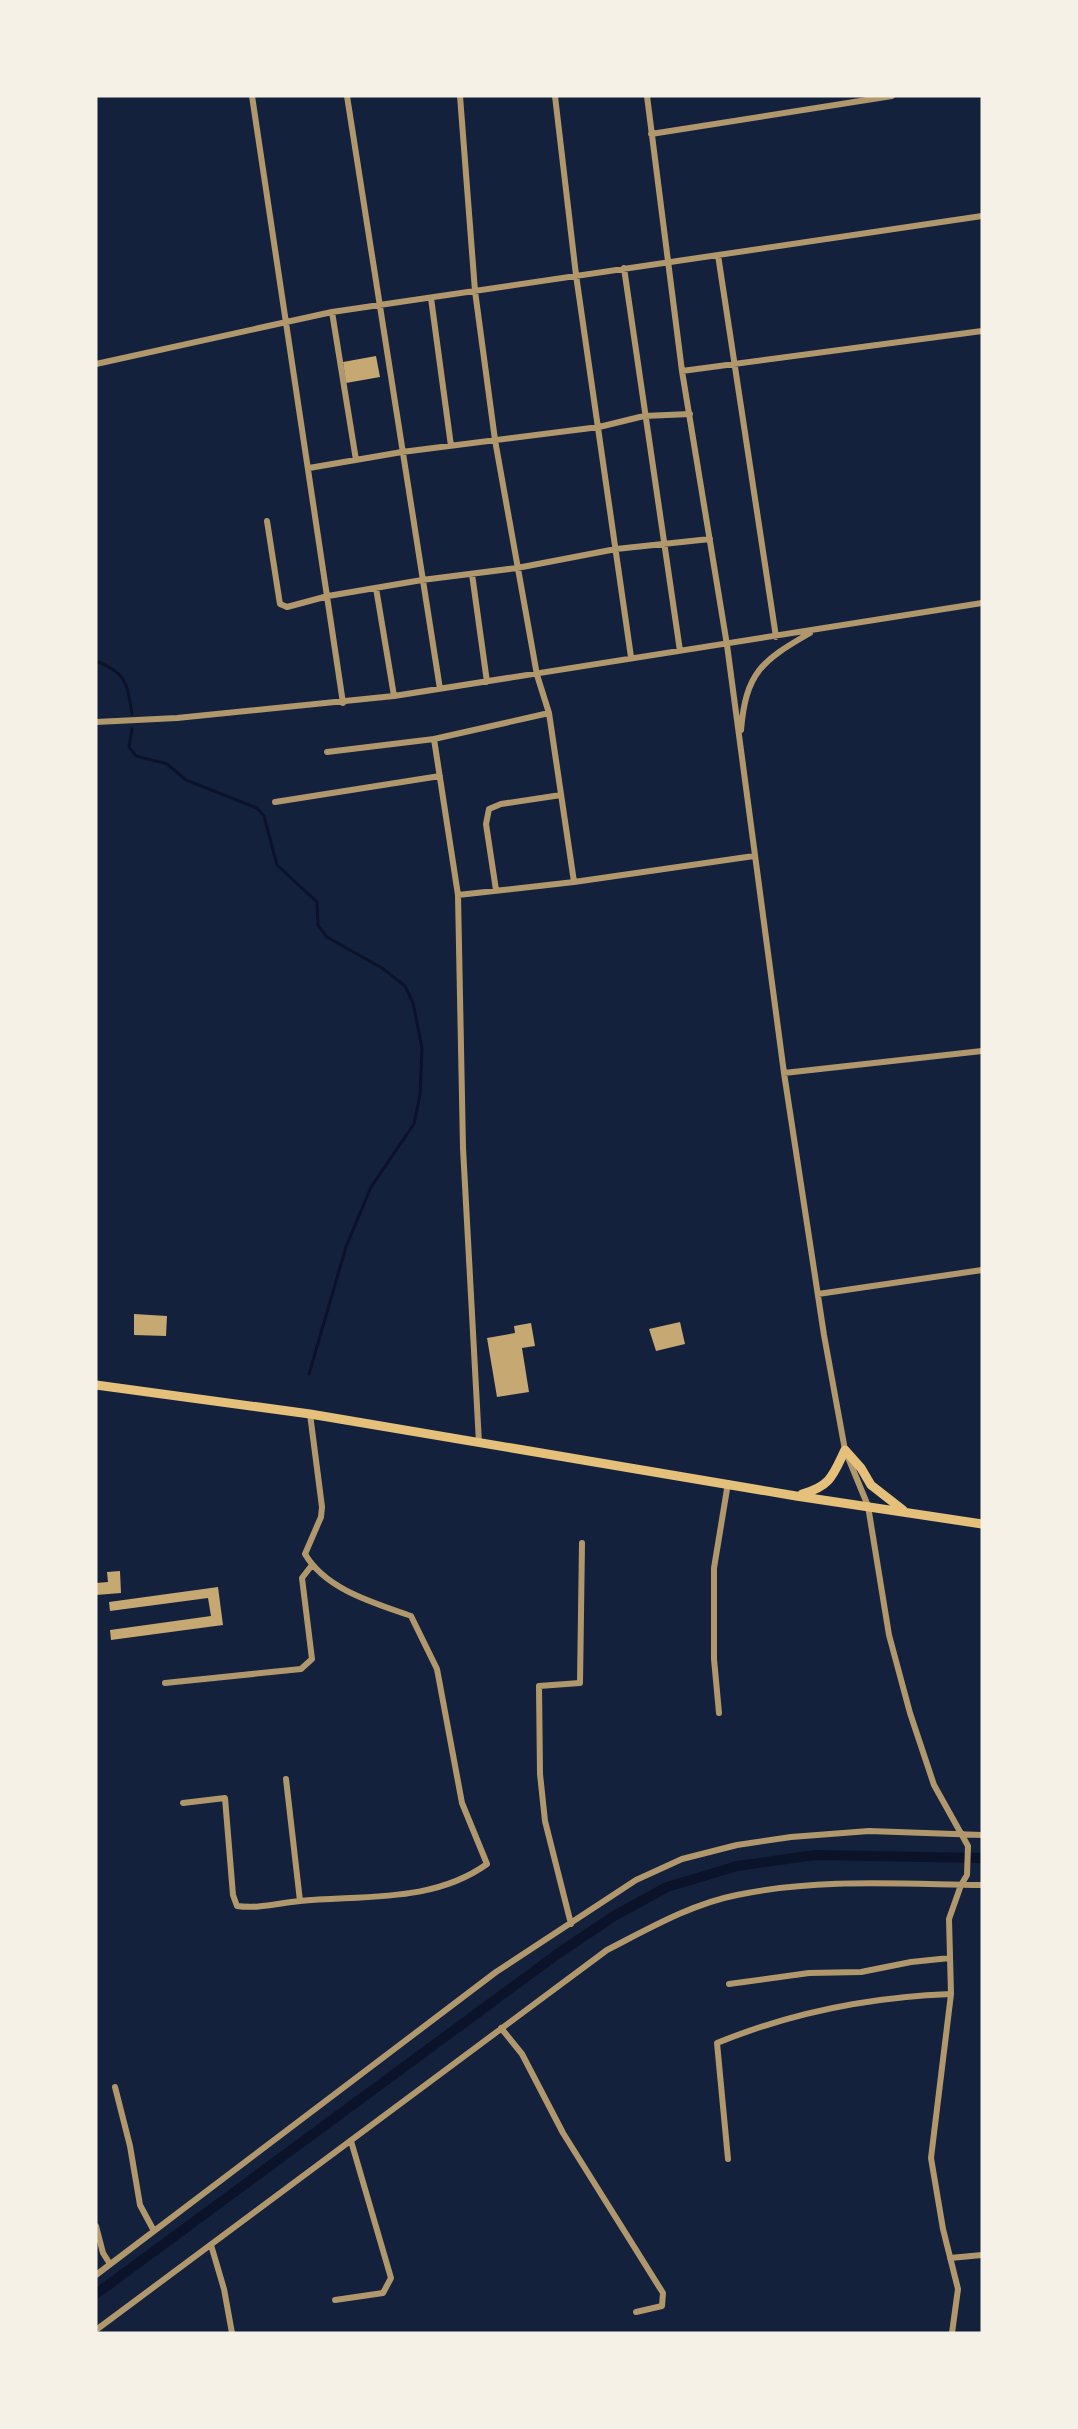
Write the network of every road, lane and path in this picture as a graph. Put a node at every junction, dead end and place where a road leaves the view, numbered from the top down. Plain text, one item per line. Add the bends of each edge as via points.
1 (252, 96) edge
2 (347, 96) edge
3 (460, 96) edge
4 (555, 96) edge
5 (647, 96) edge
6 (892, 96) edge
7 (651, 134) junction
8 (982, 216) edge
9 (718, 255) junction
10 (668, 262) junction
11 (624, 268) junction
12 (576, 275) junction
13 (475, 291) junction
14 (431, 298) junction
15 (379, 305) junction
16 (332, 312) junction
17 (286, 320) junction
18 (982, 331) edge
19 (96, 364) edge
20 (735, 364) junction
21 (682, 371) junction
22 (690, 414) junction
23 (644, 416) junction
24 (599, 427) junction
25 (495, 440) junction
26 (451, 446) junction
27 (402, 452) junction
28 (357, 460) junction
29 (309, 468) junction
30 (267, 521) dead end
31 (710, 539) junction
32 (665, 544) junction
33 (616, 549) junction
34 (517, 568) junction
35 (472, 574) junction
36 (422, 580) junction
37 (376, 588) junction
38 (328, 596) junction
39 (982, 603) edge
40 (816, 630) junction
41 (776, 637) junction
42 (727, 645) junction
43 (680, 651) junction
44 (631, 657) junction
45 (537, 675) junction
46 (487, 682) junction
47 (440, 689) junction
48 (394, 696) junction
49 (342, 703) junction
50 (549, 713) junction
51 (96, 722) edge
52 (434, 739) junction
53 (740, 743) junction
54 (327, 752) dead end
55 (440, 776) junction
56 (561, 795) junction
57 (275, 802) dead end
58 (754, 856) junction
59 (573, 882) junction
60 (496, 890) junction
61 (458, 895) junction
62 (982, 1051) edge
63 (784, 1073) junction
64 (982, 1270) edge
65 (818, 1294) junction
66 (96, 1385) edge
67 (310, 1414) junction
68 (479, 1443) junction
69 (845, 1450) junction
70 (728, 1483) junction
71 (796, 1496) junction
72 (868, 1506) junction
73 (907, 1513) junction
74 (982, 1524) edge
75 (582, 1544) dead end
76 (312, 1565) junction
77 (165, 1683) dead end
78 (719, 1713) dead end
79 (286, 1779) dead end
80 (183, 1803) dead end
81 (982, 1835) edge
82 (962, 1836) junction
83 (961, 1885) junction
84 (982, 1885) edge
85 (300, 1901) junction
86 (571, 1924) junction
87 (950, 1958) junction
88 (729, 1984) dead end
89 (951, 1994) junction
90 (501, 2028) junction
91 (115, 2087) dead end
92 (351, 2141) junction
93 (728, 2159) dead end
94 (96, 2226) edge
95 (154, 2231) junction
96 (211, 2245) junction
97 (982, 2255) edge
98 (950, 2258) junction
99 (110, 2264) junction
100 (96, 2275) edge
101 (335, 2300) dead end
102 (636, 2312) dead end
103 (96, 2330) edge
104 (232, 2333) edge
105 (952, 2333) edge

1 - 17 street
2 - 15 street
3 - 13 street
4 - 12 street
5 - 7 street
6 - 7 street
7 - 10 street
8 - 9 street
9 - 10 street
9 - 20 street
10 - 11 street
10 - 21 street
11 - 12 street
11 - 23 street
12 - 13 street
12 - 24 street
13 - 14 street
13 - 25 street
14 - 15 street
14 - 26 street
15 - 16 street
15 - 27 street
16 - 17 street
16 - 28 street
17 - 19 street
17 - 29 street
18 - 20 street
20 - 21 street
20 - 41 street
21 - 22 street
22 - 23 street
22 - 31 street
23 - 24 street
23 - 32 street
24 - 25 street
24 - 33 street
25 - 26 street
25 - 34 street
26 - 27 street
27 - 28 street
27 - 36 street
28 - 29 street
29 - 38 street
30 - 38 street via 280,604 287,607
31 - 32 street
31 - 42 street
32 - 33 street
32 - 43 street
33 - 34 street
33 - 44 street
34 - 35 street
34 - 45 street
35 - 36 street
35 - 46 street
36 - 37 street
36 - 47 street
37 - 38 street
37 - 48 street
38 - 49 street
39 - 40 street
40 - 41 street
40 - 53 street via 770,658 760,669 744,699
41 - 42 street
42 - 43 street
42 - 53 street
43 - 44 street
44 - 45 street
45 - 46 street
45 - 50 street
46 - 47 street
47 - 48 street
48 - 49 street
49 - 51 street
50 - 52 street
50 - 56 street
52 - 54 street
52 - 55 street
53 - 58 street
55 - 57 street
55 - 61 street
56 - 59 street
56 - 60 street via 489,809 486,824
58 - 59 street
58 - 63 street
59 - 60 street
60 - 61 street
61 - 68 street via 464,1148
62 - 63 street
63 - 65 street
64 - 65 street
65 - 69 street
66 - 67 highway
67 - 68 highway
67 - 76 street via 322,1507 305,1554
68 - 70 highway
69 - 71 highway via 830,1481 818,1490
69 - 72 street
69 - 73 highway via 871,1485
70 - 71 highway
70 - 78 street via 714,1568 714,1659
71 - 72 highway
72 - 73 highway
72 - 82 street via 889,1635 910,1713 934,1785
73 - 74 highway
75 - 86 street via 580,1683 539,1686 545,1821
76 - 77 street via 302,1578 312,1659 301,1669
76 - 85 street via 355,1596 411,1616 437,1669 462,1803 487,1864 470,1876 399,1896
79 - 85 street
80 - 85 street via 225,1798 237,1906 254,1908
81 - 82 street
82 - 83 street via 968,1846 968,1867
82 - 86 street via 869,1831 736,1845 682,1859 636,1880
83 - 84 street
83 - 87 street via 949,1919
83 - 90 street via 821,1883 735,1895 683,1912 607,1950
86 - 95 street via 496,1972
87 - 88 street via 861,1972 809,1973
87 - 89 street
89 - 93 street via 897,1996 821,2009 762,2024 717,2043
89 - 98 street via 931,2158
90 - 92 street
90 - 102 street via 522,2054 563,2133 663,2293 662,2306
91 - 95 street via 140,2205
92 - 96 street
92 - 101 street via 391,2278 383,2293
94 - 99 street
95 - 99 street
96 - 103 street
96 - 104 street
97 - 98 street
98 - 105 street via 958,2289
99 - 100 street

